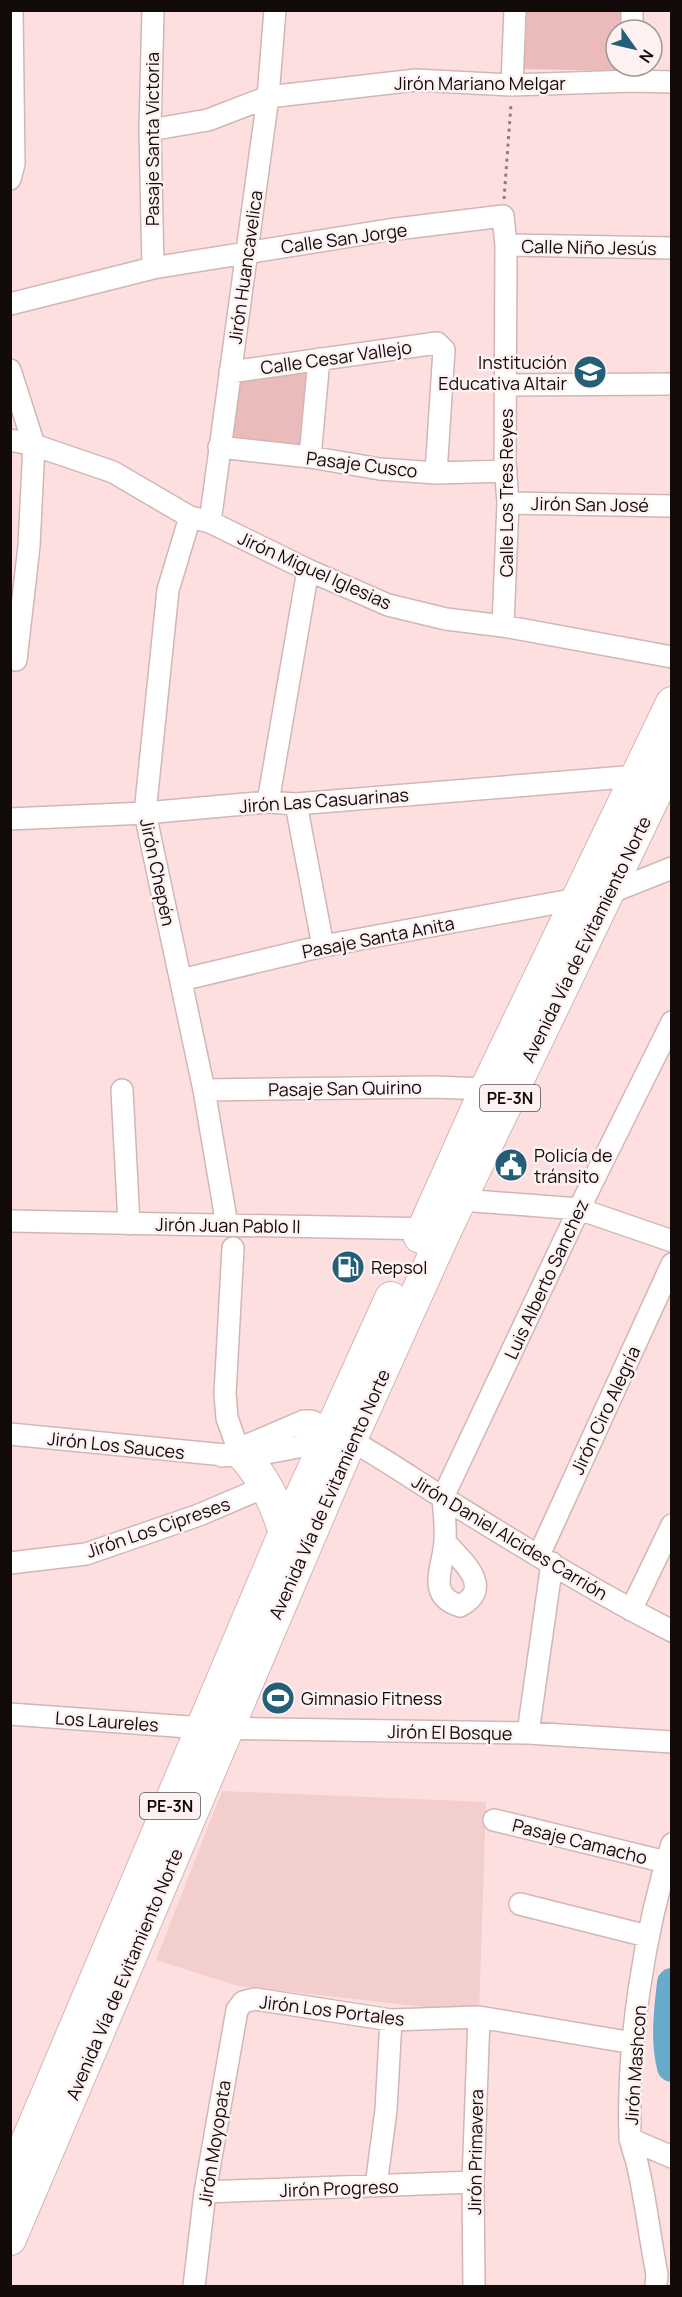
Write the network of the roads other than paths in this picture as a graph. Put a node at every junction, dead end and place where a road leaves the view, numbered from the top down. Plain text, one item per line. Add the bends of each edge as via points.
1 (12, 10) edge
2 (153, 10) edge
3 (275, 10) edge
4 (515, 10) edge
5 (12, 43) edge
6 (604, 77) edge
7 (652, 78) edge
8 (672, 82) edge
9 (512, 85) junction
10 (268, 97) junction
11 (150, 130) junction
12 (10, 178) edge
13 (503, 216) joint
14 (506, 245) junction
15 (672, 248) edge
16 (248, 252) junction
17 (153, 268) junction
18 (10, 304) edge
19 (319, 358) junction
20 (10, 370) edge
21 (230, 372) junction
22 (672, 384) edge
23 (506, 385) junction
24 (10, 440) edge
25 (34, 445) junction
26 (219, 447) junction
27 (310, 457) junction
28 (506, 471) junction
29 (436, 473) junction
30 (508, 502) junction
31 (672, 506) edge
32 (200, 520) junction
33 (308, 570) junction
34 (503, 626) junction
35 (672, 657) edge
36 (16, 660) dead end
37 (672, 703) edge
38 (672, 759) edge
39 (637, 776) junction
40 (268, 802) junction
41 (296, 804) junction
42 (145, 813) junction
43 (10, 819) edge
44 (672, 868) edge
45 (609, 893) junction
46 (576, 900) junction
47 (323, 946) junction
48 (181, 980) junction
49 (672, 1022) edge
50 (486, 1089) junction
51 (122, 1090) dead end
52 (204, 1090) junction
53 (461, 1200) junction
54 (579, 1209) junction
55 (10, 1221) edge
56 (129, 1224) junction
57 (227, 1225) junction
58 (435, 1229) junction
59 (672, 1241) edge
60 (233, 1248) dead end
61 (672, 1264) edge
62 (10, 1434) edge
63 (342, 1435) junction
64 (235, 1454) junction
65 (267, 1486) junction
66 (443, 1497) junction
67 (672, 1525) edge
68 (285, 1532) junction
69 (446, 1542) dead end
70 (545, 1559) junction
71 (10, 1563) edge
72 (631, 1610) junction
73 (672, 1631) edge
74 (250, 1647) junction
75 (10, 1714) edge
76 (215, 1728) junction
77 (528, 1733) junction
78 (672, 1742) edge
79 (494, 1820) dead end
80 (669, 1853) edge
81 (520, 1904) dead end
82 (647, 1936) junction
83 (243, 2002) joint
84 (479, 2017) junction
85 (391, 2020) junction
86 (633, 2043) junction
87 (630, 2139) junction
88 (672, 2157) edge
89 (10, 2182) edge
90 (472, 2182) junction
91 (376, 2186) junction
92 (205, 2192) junction
93 (10, 2239) edge
94 (194, 2286) edge
95 (474, 2286) edge
96 (656, 2286) edge

1 - 5 street
2 - 11 street, Pasaje Santa Victoria
3 - 10 street, Jirón Huancavelica
4 - 9 street
5 - 12 street via 14,164
6 - 9 street, Jirón Mariano Melgar
7 - 8 street, Jirón Mariano Melgar
9 - 10 street, Jirón Mariano Melgar via 416,80
10 - 11 street, Jirón Mariano Melgar via 208,120
10 - 16 street, Jirón Huancavelica
11 - 17 street, Pasaje Santa Victoria
13 - 14 street, Calle Los Tres Reyes
13 - 16 street, Calle San Jorge
14 - 15 street, Calle Niño Jesús
14 - 23 street, Calle Los Tres Reyes
16 - 17 street, Calle San Jorge
16 - 21 street, Jirón Huancavelica
17 - 18 street, Calle San Jorge
19 - 21 street, Calle Cesar Vallejo
19 - 27 street
19 - 29 street, Calle Cesar Vallejo via 437,342 441,345 444,350
20 - 25 street
21 - 26 street, Jirón Huancavelica
22 - 23 street
23 - 28 street, Calle Los Tres Reyes
24 - 25 street, Jirón Miguel Iglesias
25 - 32 street, Jirón Miguel Iglesias via 113,472
25 - 36 street via 29,546
26 - 27 street, Pasaje Cusco
26 - 32 street, Jirón Huancavelica
27 - 29 street, Pasaje Cusco via 380,469
28 - 29 street, Pasaje Cusco
28 - 30 street, Calle Los Tres Reyes
30 - 31 street, Jirón San José
30 - 34 street, Calle Los Tres Reyes
32 - 33 street, Jirón Miguel Iglesias
32 - 42 street, Jirón Chepén via 168,590
33 - 34 street, Jirón Miguel Iglesias via 388,605 446,619
33 - 40 street
34 - 35 street, Jirón Miguel Iglesias
37 - 39 highway, Avenida Vía de Evitamiento Norte / PE-3N
38 - 45 highway, Avenida Vía de Evitamiento Norte / PE-3N
39 - 41 street, Jirón Las Casuarinas
39 - 46 highway, Avenida Vía de Evitamiento Norte / PE-3N
40 - 41 street, Jirón Las Casuarinas
40 - 42 street, Jirón Las Casuarinas
41 - 47 street
42 - 43 street, Jirón Las Casuarinas
42 - 48 street, Jirón Chepén
44 - 45 street, Pasaje Santa Anita
45 - 46 street, Pasaje Santa Anita
45 - 53 highway, Avenida Vía de Evitamiento Norte / PE-3N
46 - 47 street, Pasaje Santa Anita
46 - 50 highway, Avenida Vía de Evitamiento Norte / PE-3N
47 - 48 street, Pasaje Santa Anita
48 - 52 street, Jirón Chepén
49 - 54 street, Luis Alberto Sanchez
50 - 52 street, Pasaje San Quirino
50 - 58 highway, Avenida Vía de Evitamiento Norte / PE-3N
51 - 56 street
52 - 57 street, Jirón Chepén
53 - 54 street
53 - 58 highway, Avenida Vía de Evitamiento Norte / PE-3N
54 - 59 street
54 - 66 street, Luis Alberto Sanchez
55 - 56 street, Jirón Juan Pablo II
56 - 57 street, Jirón Juan Pablo II
57 - 58 street, Jirón Juan Pablo II
58 - 63 highway, Avenida Vía de Evitamiento Norte / PE-3N via 347,1393
60 - 64 street via 225,1394
61 - 70 street, Jirón Ciro Alegría
62 - 64 street, Jirón Los Sauces
63 - 64 street, Jirón Los Sauces via 304,1421
63 - 66 street, Jirón Daniel Alcides Carrión
63 - 68 highway, Avenida Vía de Evitamiento Norte / PE-3N
63 - 74 highway, Avenida Vía de Evitamiento Norte / PE-3N
64 - 65 highway
65 - 68 highway
65 - 71 street, Jirón Los Cipreses via 199,1515 86,1554
66 - 69 street, Luis Alberto Sanchez
66 - 70 street, Jirón Daniel Alcides Carrión
67 - 72 street
68 - 74 highway, Avenida Vía de Evitamiento Norte / PE-3N
70 - 72 street, Jirón Daniel Alcides Carrión
70 - 77 street, Jirón Ciro Alegría
72 - 73 street, Jirón Daniel Alcides Carrión
74 - 76 highway, Avenida Vía de Evitamiento Norte / PE-3N
75 - 76 street, Los Laureles
76 - 77 street, Jirón El Bosque
76 - 89 highway, Avenida Vía de Evitamiento Norte / PE-3N
76 - 93 highway, Avenida Vía de Evitamiento Norte / PE-3N
77 - 78 street, Jirón El Bosque
79 - 80 street, Pasaje Camacho
80 - 82 street, Jirón Mashcon
81 - 82 street
82 - 86 street, Jirón Mashcon
83 - 85 street, Jirón Los Portales via 255,2000
83 - 92 street, Jirón Moyopata via 237,2010
84 - 85 street, Jirón Los Portales
84 - 86 street, Jirón Los Portales
84 - 90 street, Jirón Primavera
85 - 91 street via 386,2110
86 - 87 street, Jirón Mashcon
87 - 88 street
87 - 96 street, Jirón Mashcon via 644,2199
90 - 91 street, Jirón Progreso
90 - 95 street, Jirón Primavera
91 - 92 street, Jirón Progreso
92 - 94 street, Jirón Moyopata

